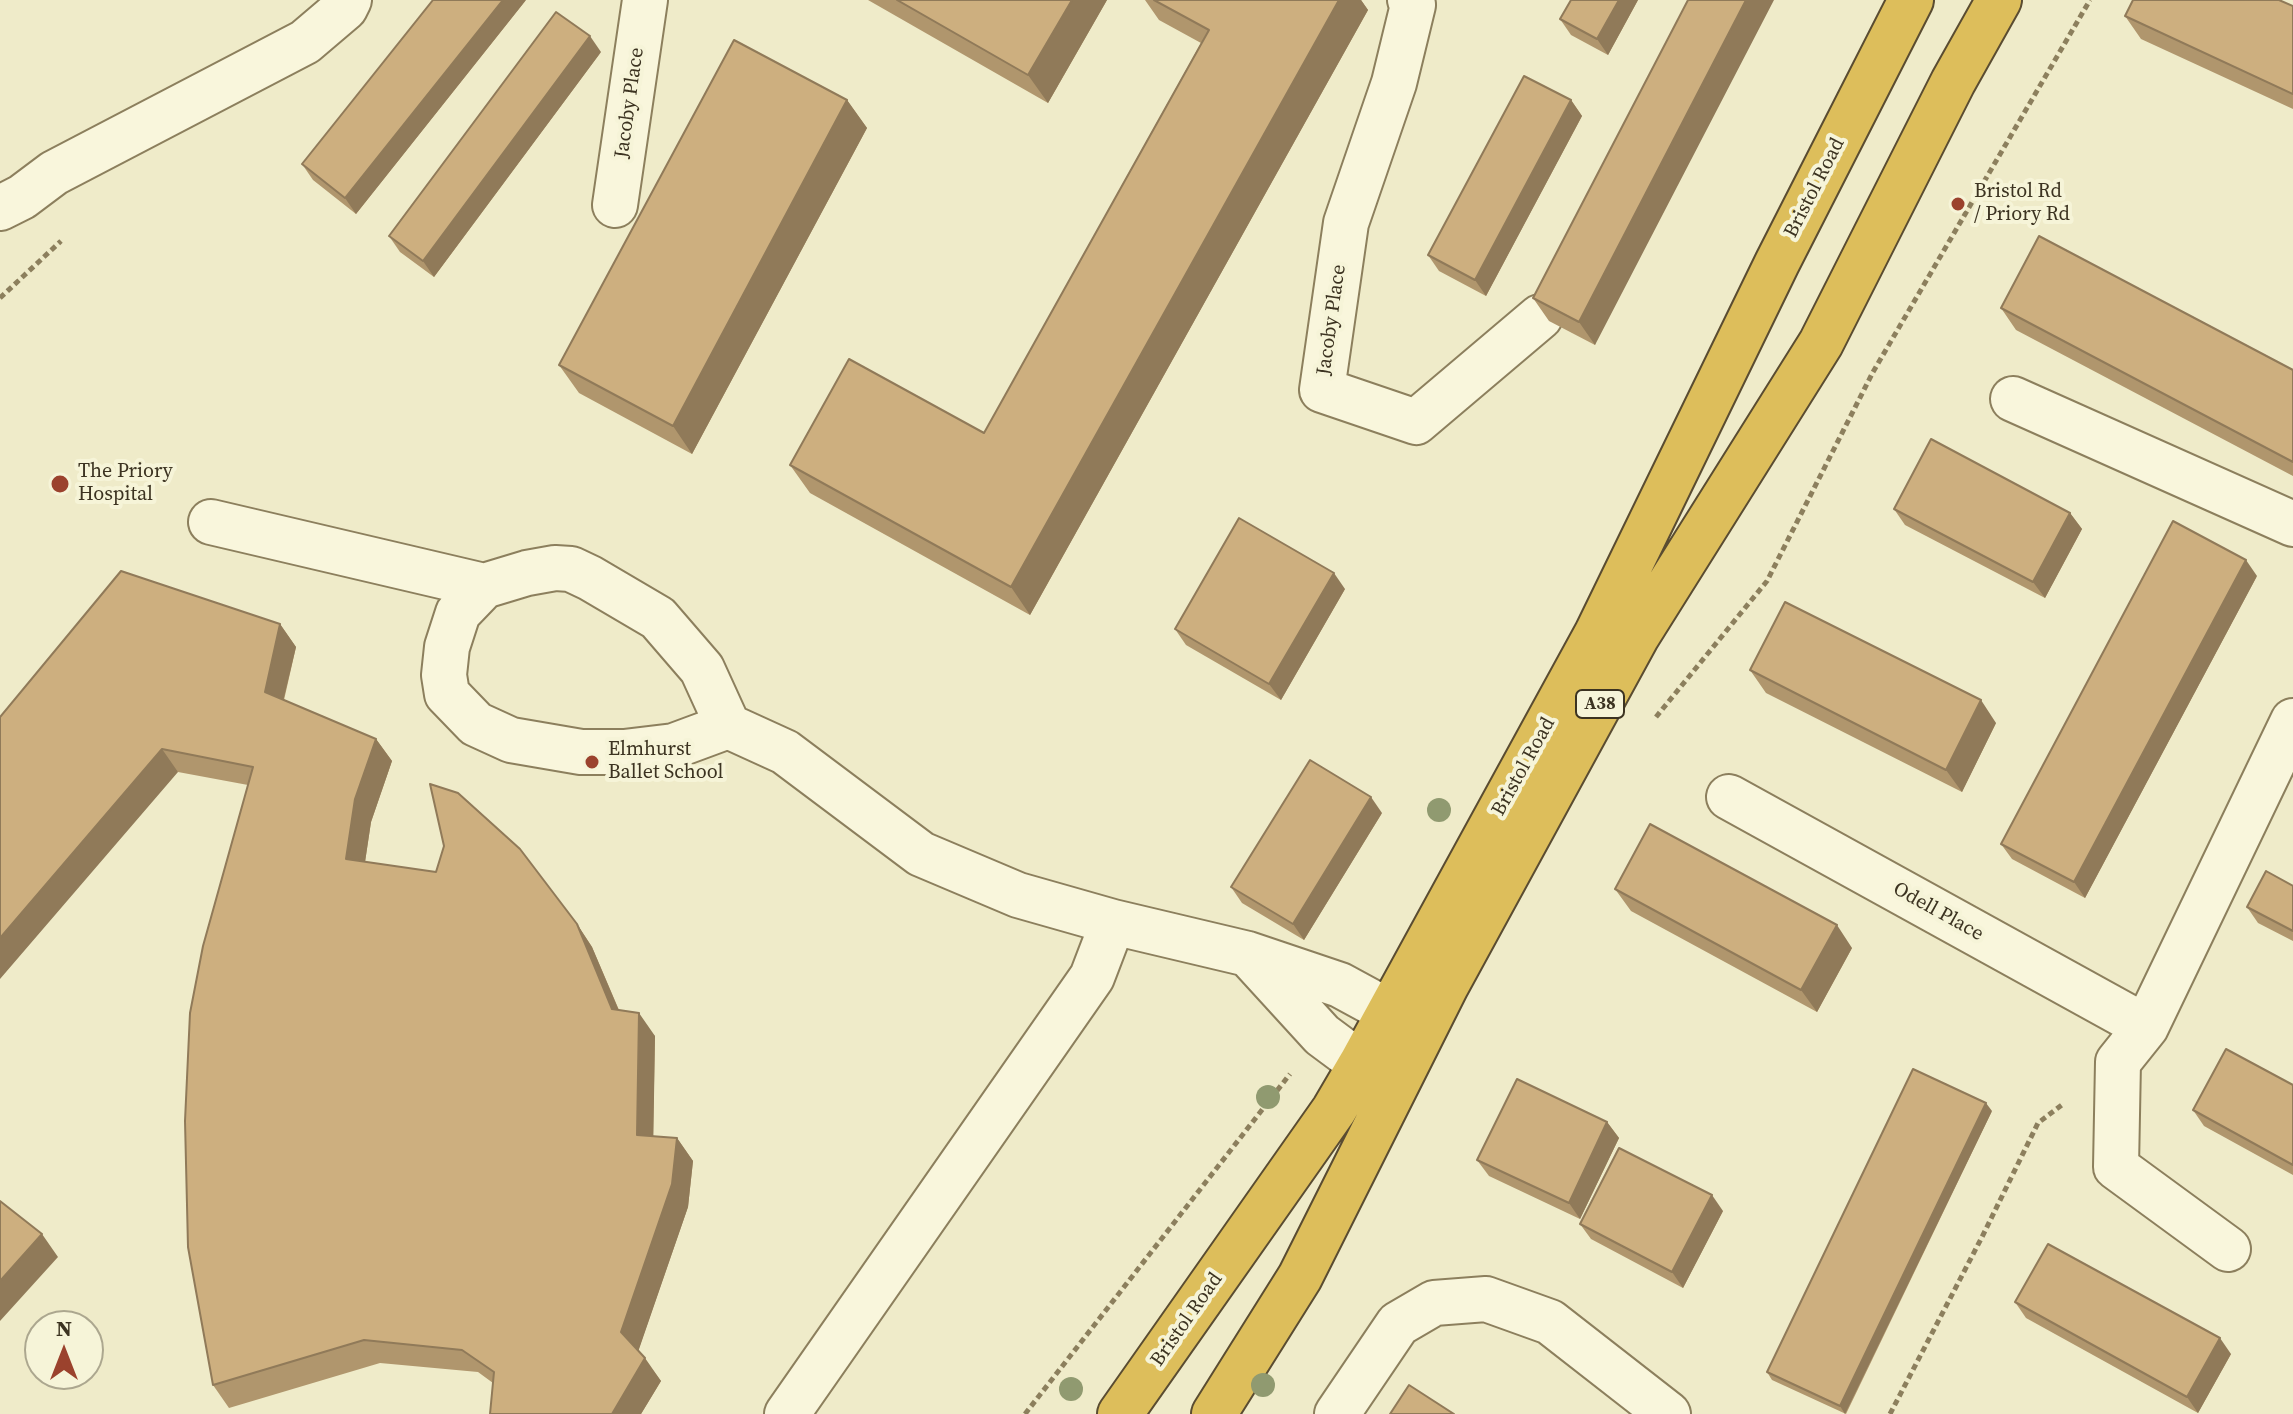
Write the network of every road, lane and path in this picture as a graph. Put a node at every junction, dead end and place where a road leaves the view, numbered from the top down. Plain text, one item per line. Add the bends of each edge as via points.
1 (349, 0) edge
2 (645, 0) edge
3 (1410, 0) edge
4 (1911, 0) edge
5 (1999, 0) edge
6 (2090, 0) edge
7 (615, 205) dead end
8 (0, 208) edge
9 (61, 241) dead end
10 (0, 298) edge
11 (1540, 317) edge
12 (2013, 399) dead end
13 (211, 522) dead end
14 (2293, 524) edge
15 (484, 586) junction
16 (2293, 721) edge
17 (728, 726) junction
18 (1649, 726) dead end
19 (1729, 797) dead end
20 (1113, 922) junction
21 (1248, 954) junction
22 (1406, 1022) junction
23 (2146, 1027) junction
24 (1317, 1031) junction
25 (2118, 1062) junction
26 (1379, 1074) junction
27 (2228, 1249) dead end
28 (787, 1414) edge
29 (1025, 1414) edge
30 (1120, 1414) edge
31 (1214, 1414) edge
32 (1337, 1414) edge
33 (1668, 1414) edge
34 (1890, 1414) edge

1 - 8 street via 305,42 54,173
2 - 7 street, Jacoby Place
3 - 11 street, Jacoby Place via 1394,83 1346,223 1322,390 1416,422
4 - 22 highway, Bristol Road / A38
5 - 22 highway, Bristol Road / A38 via 1821,343 1637,636
6 - 18 path via 1873,372 1767,581
9 - 10 path
12 - 14 street
13 - 15 street
15 - 17 street via 555,568 590,578 658,618 702,669
15 - 17 street via 458,613 444,675 447,694 476,724 511,740 581,752 674,746
16 - 23 street
17 - 20 street via 785,752 921,854 1018,895
19 - 23 street, Odell Place
20 - 21 street
20 - 28 street via 1092,977
21 - 22 street via 1340,985
21 - 24 street
22 - 26 highway, Bristol Road / A38
23 - 25 street
24 - 26 street
24 - 29 path via 1300,1061
25 - 27 street via 2116,1167
25 - 34 path via 2038,1123
26 - 30 highway, Bristol Road / A38 via 1334,1110
26 - 31 highway, Bristol Road / A38 via 1300,1277
32 - 33 street via 1398,1324 1434,1303 1486,1299 1550,1322

